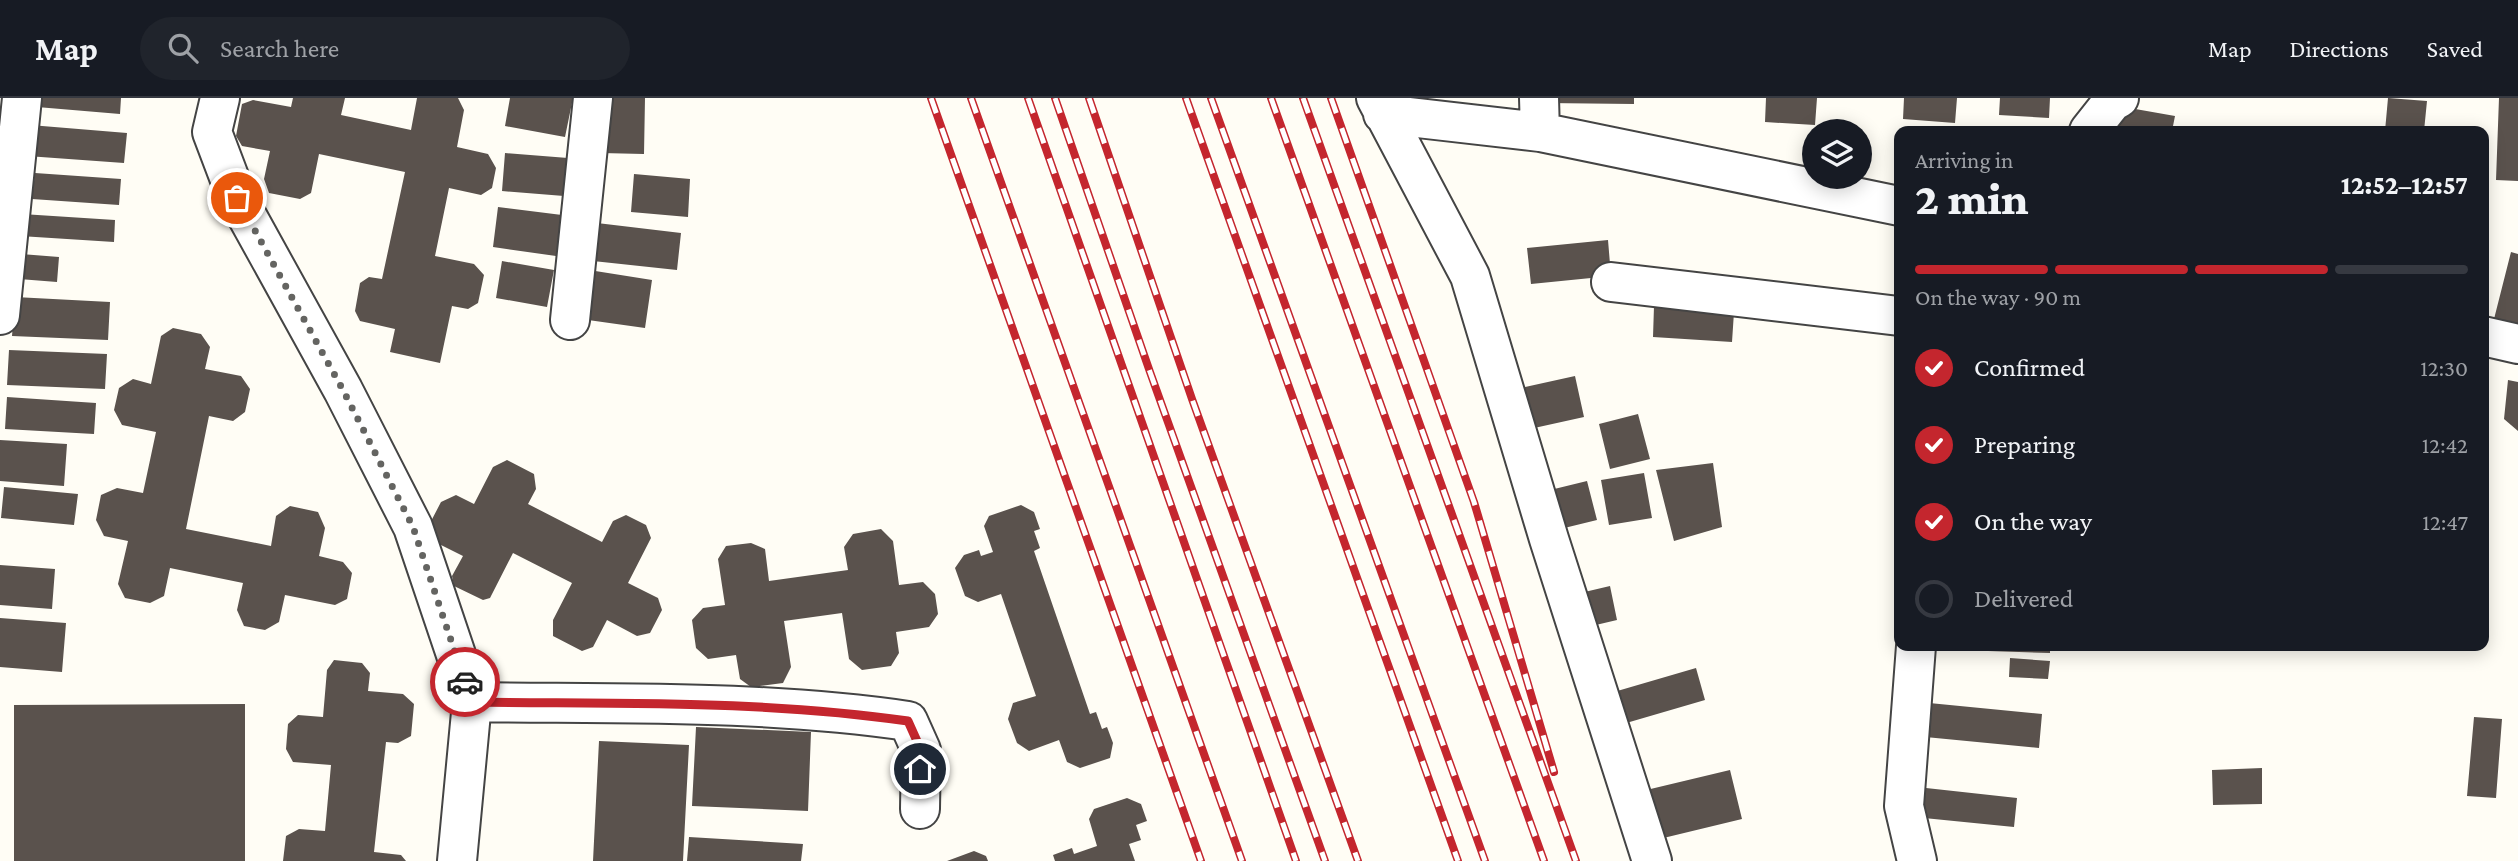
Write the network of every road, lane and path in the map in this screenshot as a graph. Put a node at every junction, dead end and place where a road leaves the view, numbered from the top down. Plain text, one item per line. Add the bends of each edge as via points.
1 (22, 98) edge
2 (220, 98) edge
3 (593, 98) edge
4 (2119, 98) edge
5 (1380, 106) edge
6 (1539, 115) edge
7 (2093, 126) edge
8 (1894, 205) edge
9 (1611, 282) dead end
10 (0, 315) edge
11 (1894, 315) edge
12 (570, 320) dead end
13 (2489, 338) edge
14 (2518, 345) edge
15 (1916, 651) edge
16 (472, 702) junction
17 (920, 809) dead end
18 (457, 861) edge
19 (1652, 861) edge
20 (1917, 861) edge

1 - 10 street
2 - 16 street via 212,132 237,198 413,527
3 - 12 street
4 - 7 street
5 - 6 street
5 - 19 street via 1470,276
6 - 8 street
9 - 11 street
13 - 14 street
15 - 20 street via 1904,806
16 - 17 street via 735,706 908,721 921,750
16 - 18 street

